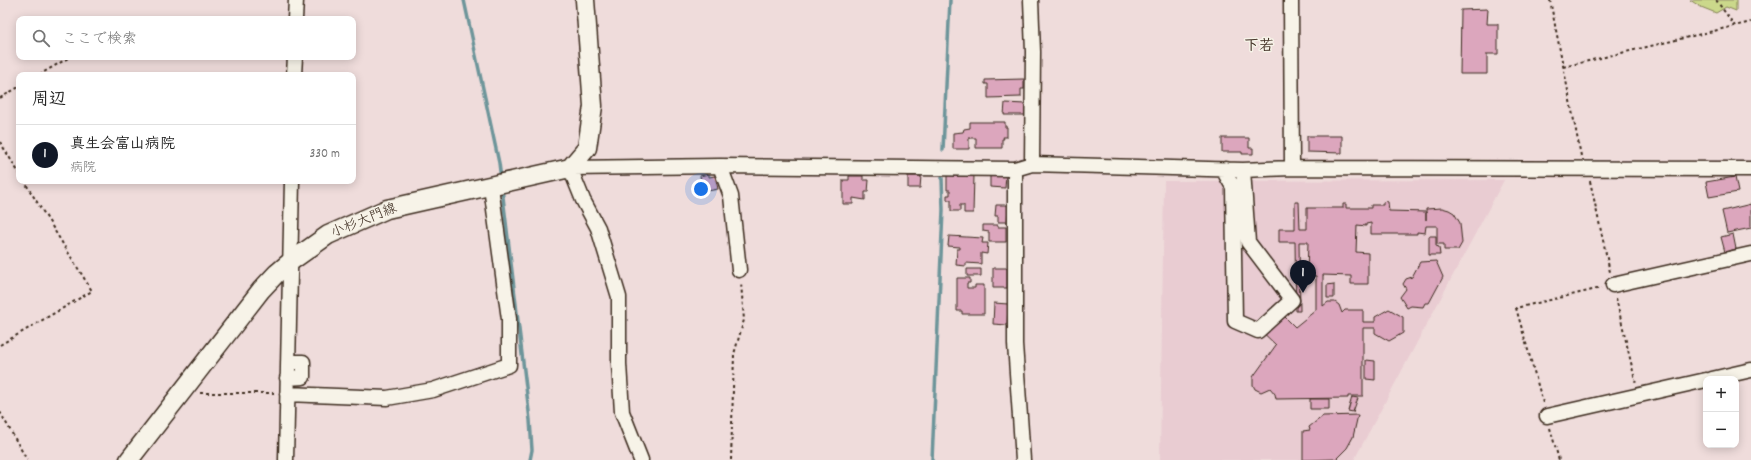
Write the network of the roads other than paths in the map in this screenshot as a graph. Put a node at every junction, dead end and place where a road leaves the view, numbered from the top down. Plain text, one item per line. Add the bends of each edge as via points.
1 (296, 0) edge
2 (586, 0) edge
3 (1031, 0) edge
4 (1291, 0) edge
5 (295, 16) edge
6 (295, 60) edge
7 (294, 72) edge
8 (1032, 164) junction
9 (720, 166) junction
10 (570, 168) junction
11 (1014, 168) junction
12 (1292, 168) junction
13 (1226, 169) junction
14 (1751, 169) edge
15 (1243, 170) junction
16 (292, 184) edge
17 (491, 187) junction
18 (1751, 254) edge
19 (290, 262) junction
20 (740, 270) road end
21 (1613, 285) road end
22 (1751, 370) edge
23 (1725, 376) edge
24 (1703, 381) edge
25 (287, 394) junction
26 (1547, 416) road end
27 (129, 460) edge
28 (286, 460) edge
29 (641, 460) edge
30 (1023, 460) edge

1 - 5 street
2 - 10 main road via 593,106 587,148
3 - 8 street
4 - 12 street
6 - 7 street
8 - 11 street
8 - 13 street
9 - 10 street
9 - 11 street
9 - 20 street via 731,196
10 - 17 main road, 小杉大門線
10 - 29 street via 598,228 619,297 622,412
11 - 30 street via 1015,344
12 - 14 street
12 - 15 street
13 - 15 street
13 - 15 street via 1226,175 1234,187 1235,320 1258,331 1292,300 1248,242
16 - 19 street
17 - 19 main road, 小杉大門線 via 387,209 328,235
17 - 25 street via 509,319 509,366 433,390 387,398
18 - 21 street
19 - 25 street
19 - 27 main road, 小杉大門線 via 261,290
22 - 23 street
24 - 26 street
25 - 28 street

